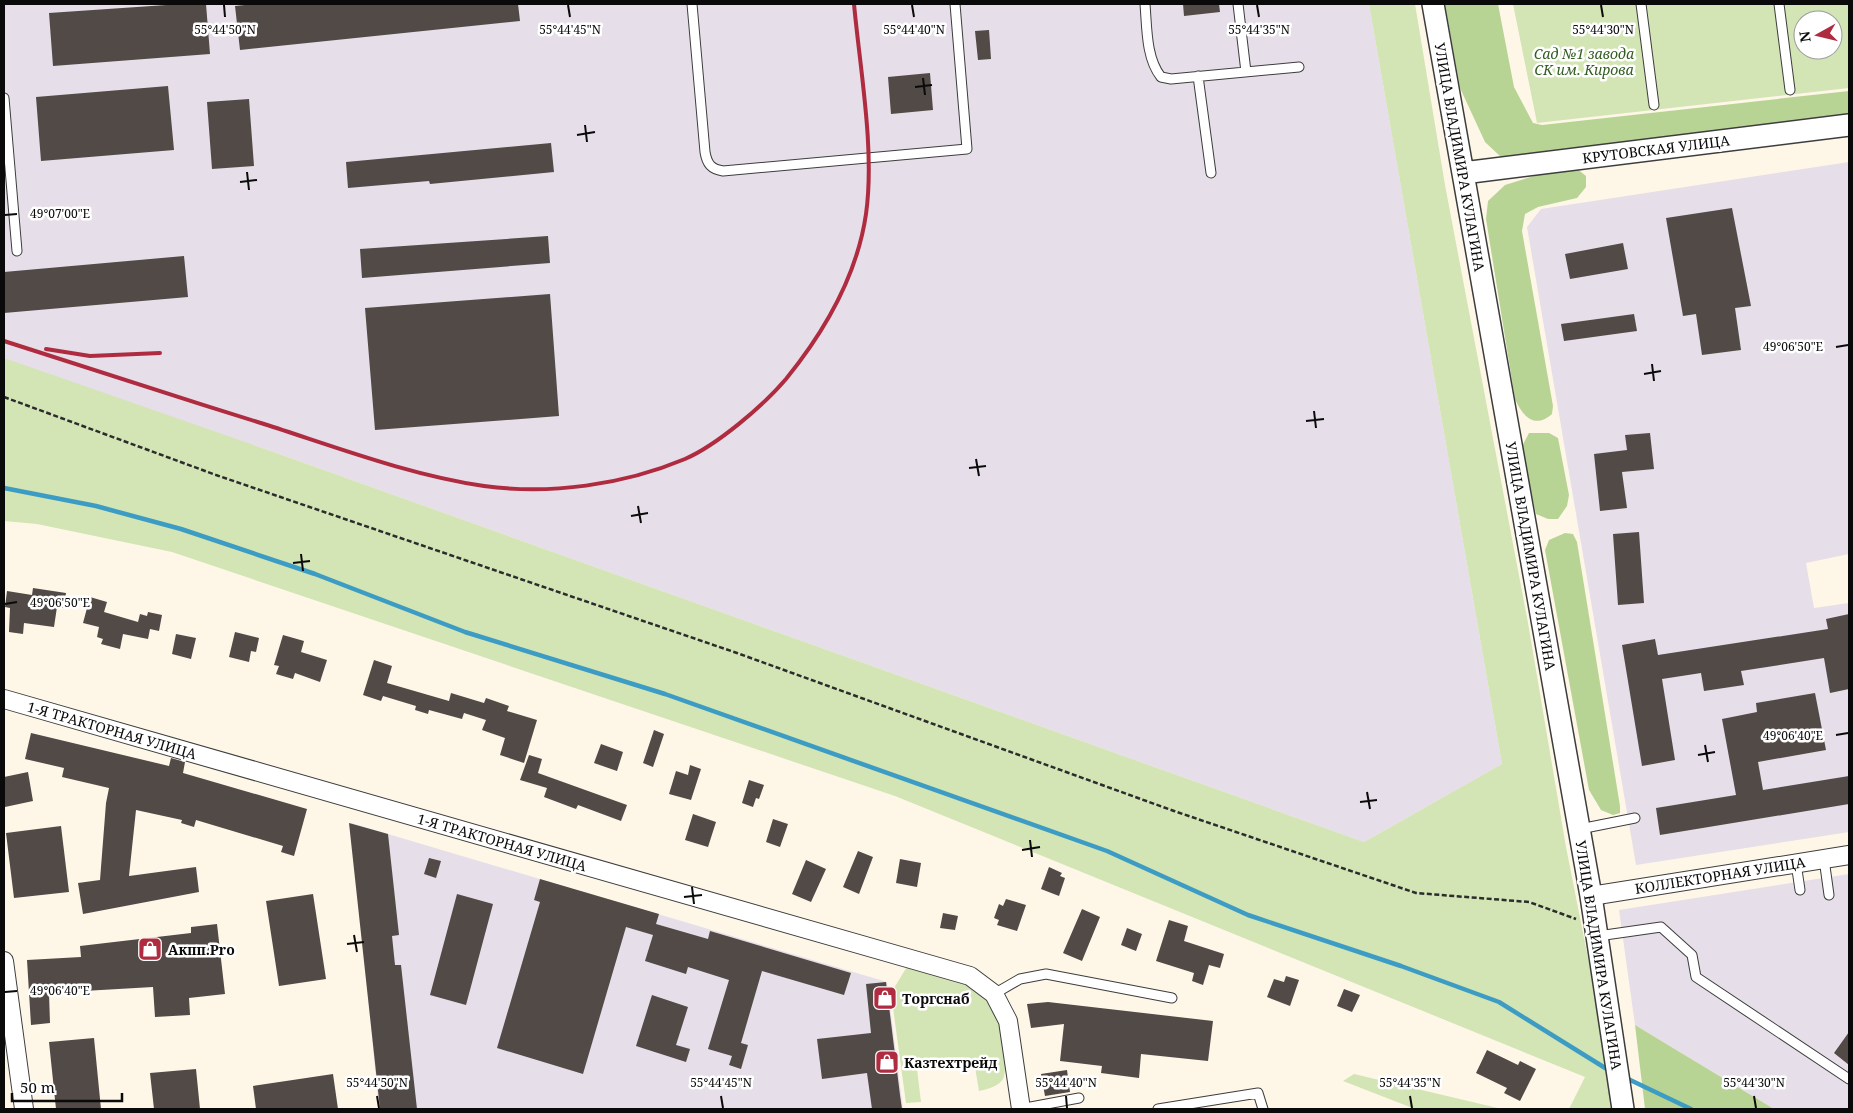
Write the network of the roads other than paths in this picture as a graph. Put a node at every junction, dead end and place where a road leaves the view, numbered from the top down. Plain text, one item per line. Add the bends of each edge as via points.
1 (692, 4) edge
2 (955, 4) edge
3 (1145, 4) edge
4 (1238, 4) edge
5 (1433, 4) edge
6 (1641, 4) edge
7 (1779, 4) edge
8 (1299, 67) dead end
9 (1246, 72) junction
10 (1198, 76) junction
11 (1790, 90) dead end
12 (4, 98) edge
13 (1654, 104) dead end
14 (1849, 125) edge
15 (1211, 173) dead end
16 (1463, 173) junction
17 (17, 250) dead end
18 (4, 699) edge
19 (1635, 818) dead end
20 (1580, 829) junction
21 (1849, 855) edge
22 (1824, 859) junction
23 (1796, 863) junction
24 (1800, 890) dead end
25 (1829, 895) dead end
26 (1591, 896) junction
27 (1597, 932) junction
28 (4, 961) edge
29 (994, 994) junction
30 (1172, 998) dead end
31 (1849, 1079) edge
32 (1079, 1098) dead end
33 (24, 1109) edge
34 (1021, 1109) edge
35 (1158, 1109) edge
36 (1263, 1109) edge
37 (1623, 1109) edge

1 - 2 lane via 704,152 707,163 714,170 722,171 967,150
3 - 10 lane via 1154,68 1161,77 1171,79
4 - 9 lane
5 - 16 street, УЛИЦА ВЛАДИМИРА КУЛАГИНА
6 - 13 lane
7 - 11 lane
8 - 9 lane
9 - 10 lane
10 - 15 lane
12 - 17 lane
14 - 16 street, КРУТОВСКАЯ УЛИЦА
16 - 20 street, УЛИЦА ВЛАДИМИРА КУЛАГИНА
18 - 29 street, 1-Я ТРАКТОРНАЯ УЛИЦА via 970,976
19 - 20 lane
20 - 26 street, УЛИЦА ВЛАДИМИРА КУЛАГИНА
21 - 22 street, КОЛЛЕКТОРНАЯ УЛИЦА
22 - 23 street, КОЛЛЕКТОРНАЯ УЛИЦА
22 - 25 lane
23 - 24 lane
23 - 26 street, КОЛЛЕКТОРНАЯ УЛИЦА
26 - 27 street, УЛИЦА ВЛАДИМИРА КУЛАГИНА
27 - 31 lane via 1661,927 1692,956 1696,977
27 - 37 street, УЛИЦА ВЛАДИМИРА КУЛАГИНА
28 - 33 street
29 - 30 lane via 1020,979 1046,974
29 - 34 street via 1008,1021
32 - 34 lane
35 - 36 lane via 1258,1094

